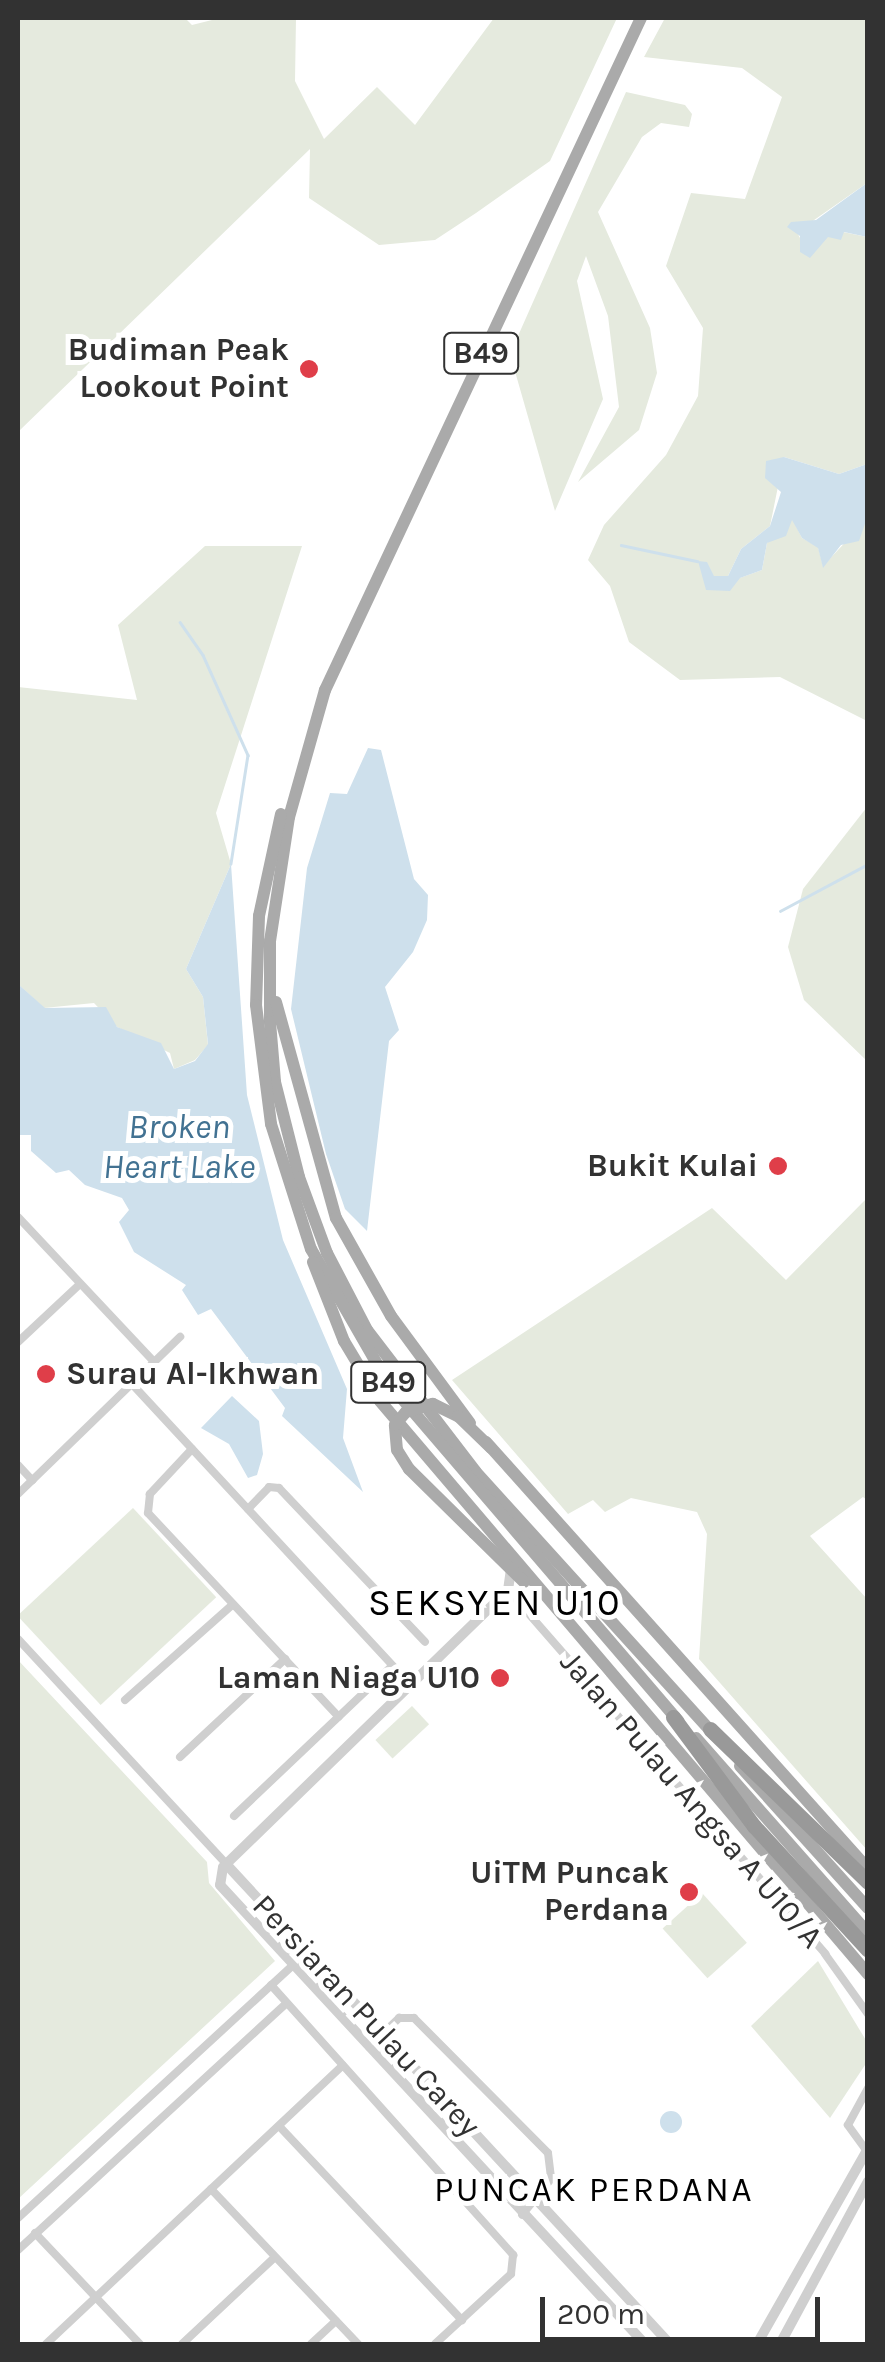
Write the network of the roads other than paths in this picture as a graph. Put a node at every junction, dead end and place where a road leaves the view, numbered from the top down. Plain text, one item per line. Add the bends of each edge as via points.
1 (642, 18) edge
2 (325, 690) junction
3 (270, 970) junction
4 (18, 1217) edge
5 (311, 1249) junction
6 (80, 1284) junction
7 (180, 1337) dead end
8 (18, 1342) edge
9 (154, 1362) junction
10 (132, 1384) junction
11 (192, 1448) junction
12 (491, 1448) junction
13 (18, 1465) edge
14 (32, 1480) junction
15 (18, 1494) edge
16 (248, 1509) junction
17 (510, 1568) junction
18 (508, 1590) junction
19 (233, 1604) junction
20 (574, 1634) junction
21 (18, 1638) edge
22 (426, 1642) dead end
23 (284, 1659) junction
24 (392, 1666) junction
25 (410, 1684) junction
26 (125, 1700) dead end
27 (339, 1717) junction
28 (673, 1717) junction
29 (710, 1729) junction
30 (180, 1757) dead end
31 (234, 1816) dead end
32 (226, 1864) junction
33 (868, 1869) edge
34 (868, 1882) edge
35 (868, 1908) edge
36 (868, 1934) edge
37 (868, 1950) edge
38 (306, 1952) junction
39 (294, 1964) junction
40 (868, 1974) edge
41 (270, 1985) junction
42 (287, 2003) junction
43 (868, 2014) edge
44 (383, 2034) junction
45 (369, 2046) junction
46 (343, 2065) junction
47 (868, 2088) edge
48 (279, 2126) junction
49 (867, 2149) edge
50 (868, 2181) edge
51 (212, 2189) junction
52 (537, 2201) junction
53 (522, 2216) junction
54 (18, 2218) edge
55 (35, 2234) junction
56 (18, 2250) edge
57 (275, 2257) junction
58 (96, 2298) junction
59 (462, 2320) junction
60 (336, 2321) junction
61 (46, 2344) edge
62 (140, 2344) edge
63 (182, 2344) edge
64 (311, 2344) edge
65 (358, 2344) edge
66 (435, 2344) edge
67 (645, 2344) edge
68 (670, 2344) edge
69 (757, 2344) edge
70 (780, 2344) edge

1 - 2 main road, B49
2 - 3 main road, B49 via 288,817
2 - 5 main road, B49 via 296,751 259,916 256,967 271,1124
3 - 12 main road via 298,1095 336,1218 408,1342
3 - 29 main road, B49 via 272,1051 289,1144 312,1219 367,1330 475,1471
4 - 6 street
5 - 20 main road, B49 via 329,1309 380,1401
5 - 28 main road, B49 via 387,1381
6 - 8 street
6 - 9 street
7 - 9 street
9 - 10 street
10 - 11 street
10 - 14 street
11 - 16 street
11 - 19 street via 150,1494 148,1513
12 - 17 main road, bridge via 458,1416 433,1404 406,1412 395,1424 397,1450 408,1469
12 - 33 main road via 600,1562
13 - 14 street
14 - 15 street
16 - 22 street via 269,1488 280,1488
16 - 24 street
17 - 18 street
17 - 20 main road
18 - 25 street
18 - 43 street, Jalan Pulau Angsa A U10/A via 825,1954
19 - 23 street
19 - 26 street
20 - 40 main road, B49
21 - 32 street
23 - 27 street
23 - 30 street
24 - 25 street
24 - 27 street
25 - 32 street
27 - 31 street
28 - 36 main road, B49
28 - 37 highway via 692,1749
29 - 34 highway
29 - 35 main road, B49
32 - 38 street, Persiaran Pulau Carey
32 - 39 street, Persiaran Pulau Carey via 220,1886
38 - 39 street
38 - 44 street, Persiaran Pulau Carey
39 - 41 street
39 - 45 street, Persiaran Pulau Carey
41 - 42 street
41 - 54 street
42 - 46 street
42 - 55 street
44 - 45 street
44 - 52 street, Persiaran Pulau Carey
44 - 52 street via 400,2018 430,2029 548,2154 551,2179
45 - 53 street, Persiaran Pulau Carey
46 - 48 street
46 - 59 street via 514,2255 511,2274
47 - 49 street via 848,2126
48 - 51 street
48 - 59 street
49 - 69 street
50 - 70 street
51 - 57 street
51 - 58 street
52 - 53 street
52 - 68 street, Persiaran Pulau Carey
53 - 67 street, Persiaran Pulau Carey
55 - 56 street
55 - 58 street
57 - 60 street
57 - 63 street
58 - 61 street
58 - 62 street
59 - 66 street
60 - 64 street
60 - 65 street

